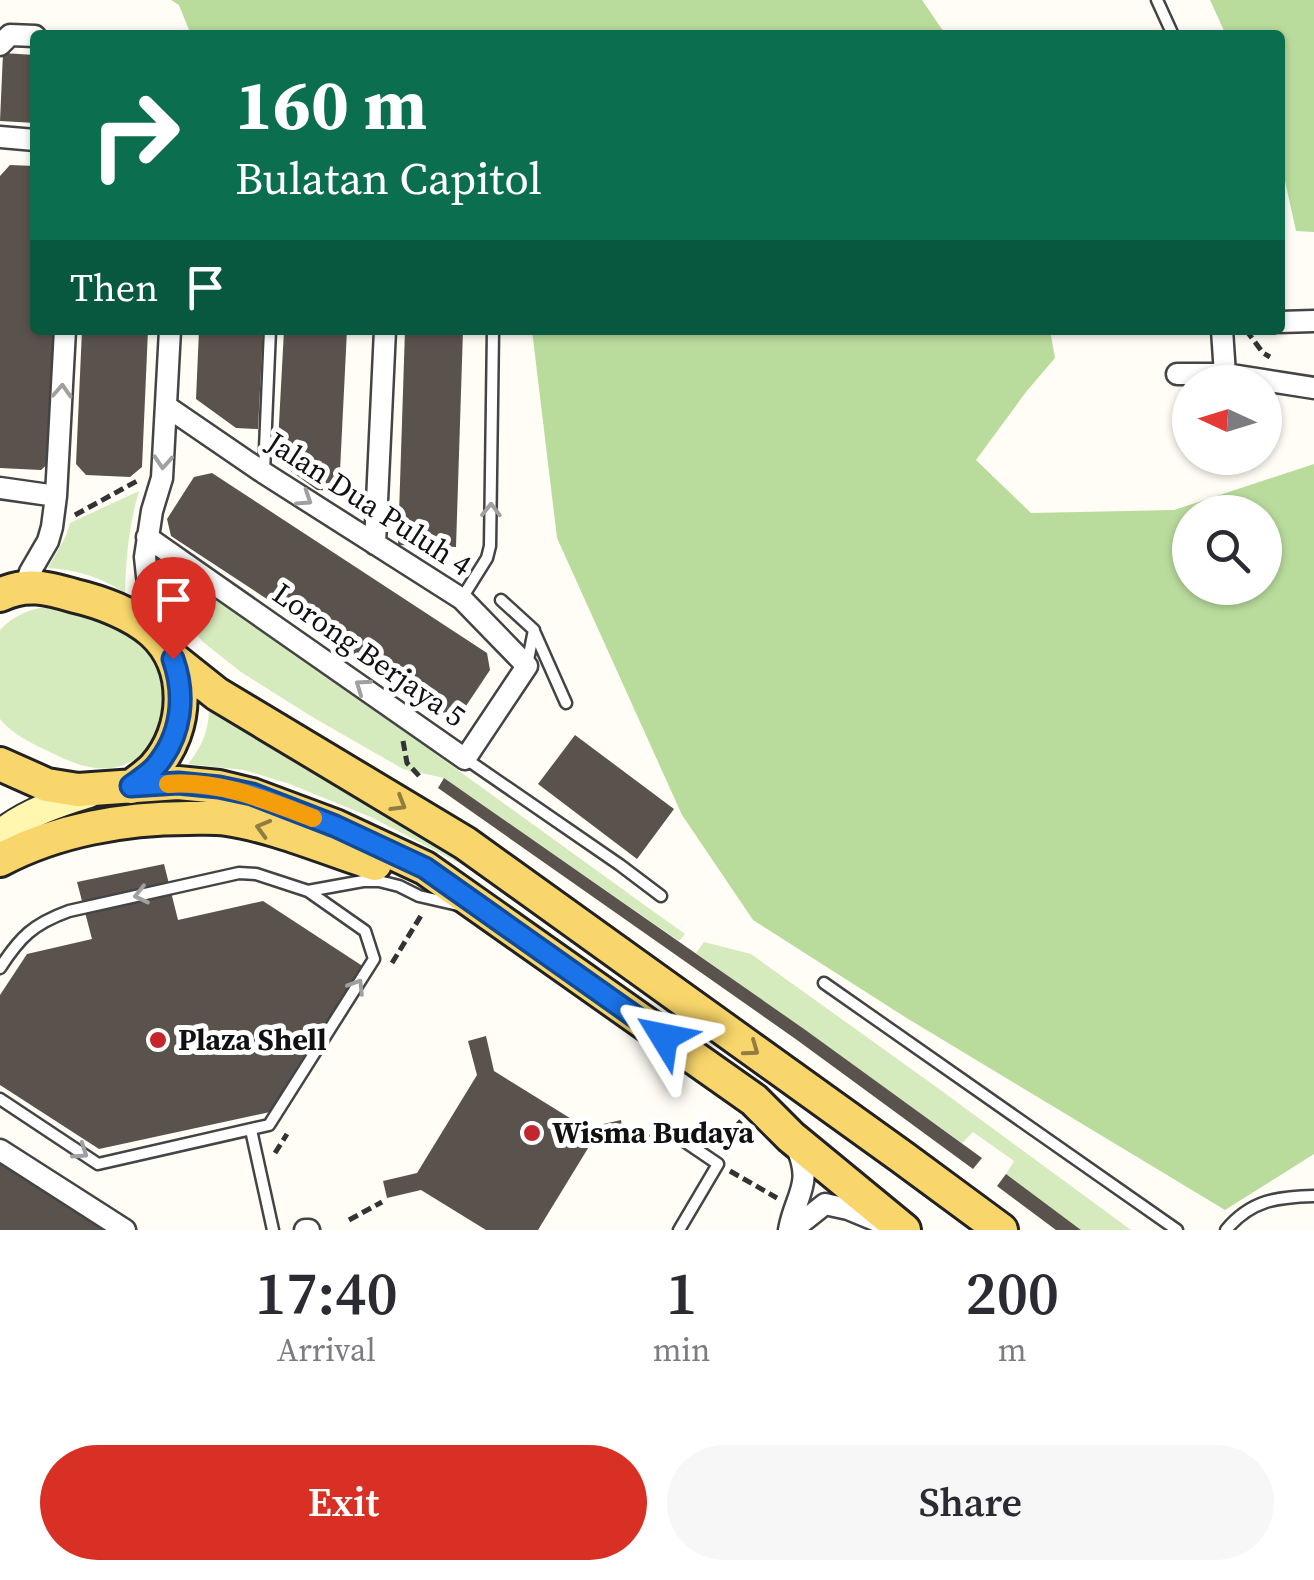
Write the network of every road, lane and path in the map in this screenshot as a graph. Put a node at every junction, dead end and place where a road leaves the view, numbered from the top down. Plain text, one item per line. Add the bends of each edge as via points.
1 (1158, 0) edge
2 (1171, 30) edge
3 (30, 36) edge
4 (0, 45) edge
5 (0, 137) edge
6 (30, 140) edge
7 (1314, 321) edge
8 (1285, 322) edge
9 (65, 335) edge
10 (170, 335) edge
11 (270, 335) edge
12 (384, 335) edge
13 (493, 335) edge
14 (1222, 335) edge
15 (1250, 335) edge
16 (1274, 359) dead end
17 (1224, 365) edge
18 (1282, 383) edge
19 (1314, 388) edge
20 (166, 406) junction
21 (138, 465) dead end
22 (264, 473) junction
23 (0, 488) edge
24 (56, 496) junction
25 (72, 517) dead end
26 (147, 537) junction
27 (375, 544) junction
28 (7, 591) edge
29 (462, 599) junction
30 (501, 600) dead end
31 (534, 630) junction
32 (153, 632) junction
33 (173, 659) junction
34 (527, 666) junction
35 (566, 704) dead end
36 (402, 743) dead end
37 (465, 759) junction
38 (0, 764) edge
39 (422, 779) dead end
40 (115, 788) junction
41 (0, 834) edge
42 (0, 860) edge
43 (425, 868) junction
44 (308, 891) junction
45 (662, 896) dead end
46 (484, 912) junction
47 (0, 968) edge
48 (824, 982) dead end
49 (0, 1098) edge
50 (742, 1119) dead end
51 (662, 1126) dead end
52 (252, 1130) junction
53 (792, 1137) junction
54 (0, 1150) edge
55 (714, 1160) junction
56 (764, 1190) dead end
57 (1314, 1196) edge
58 (382, 1202) dead end
59 (349, 1220) dead end
60 (125, 1230) edge
61 (274, 1230) edge
62 (679, 1230) edge
63 (791, 1230) edge
64 (901, 1230) edge
65 (1001, 1230) edge
66 (1178, 1230) edge
67 (1226, 1230) edge

1 - 2 lane
3 - 4 street via 10,36
5 - 6 street
7 - 8 street
24 -> 9 street
10 - 20 street
11 - 22 lane
12 - 27 street
29 -> 13 lane via 490,546
14 - 17 street
15 - 16 path
18 - 19 street
20 - 22 street, Jalan Dua Puluh 4
20 -> 26 street via 162,478
21 - 25 path via 138,481
22 -> 27 street, Jalan Dua Puluh 4
23 - 24 street
24 - 28 street via 48,541 30,572
26 - 32 street
37 -> 26 street, Lorong Berjaya 5
27 - 29 street, Jalan Dua Puluh 4
28 - 32 main road via 42,587 91,600
29 - 34 street, Jalan Dua Puluh 4
30 - 31 lane
31 - 34 lane
31 - 35 lane
32 - 33 main road
33 - 40 main road via 181,693 172,742 155,767
33 -> 65 main road via 217,694 464,843
34 - 37 street, Lorong Berjaya 5
36 - 39 path via 406,763
37 - 45 lane
38 - 40 main road via 47,785
40 - 41 street via 48,805
40 - 43 main road via 178,783 252,794
43 -> 42 main road via 376,864 224,818 106,825
43 - 46 main road
44 - 46 lane via 379,881
44 -> 47 lane via 239,873 69,911 24,936
52 -> 44 lane via 270,1125 374,960 366,931
46 - 53 main road via 754,1100
48 - 66 lane
49 -> 52 lane via 98,1164
50 - 55 path
51 - 55 lane
52 - 61 lane
53 - 63 street via 805,1174
53 - 64 main road
54 - 60 street
55 - 56 path
55 - 62 lane
57 - 67 lane via 1279,1197
58 - 59 path
63 - 64 street via 825,1204

